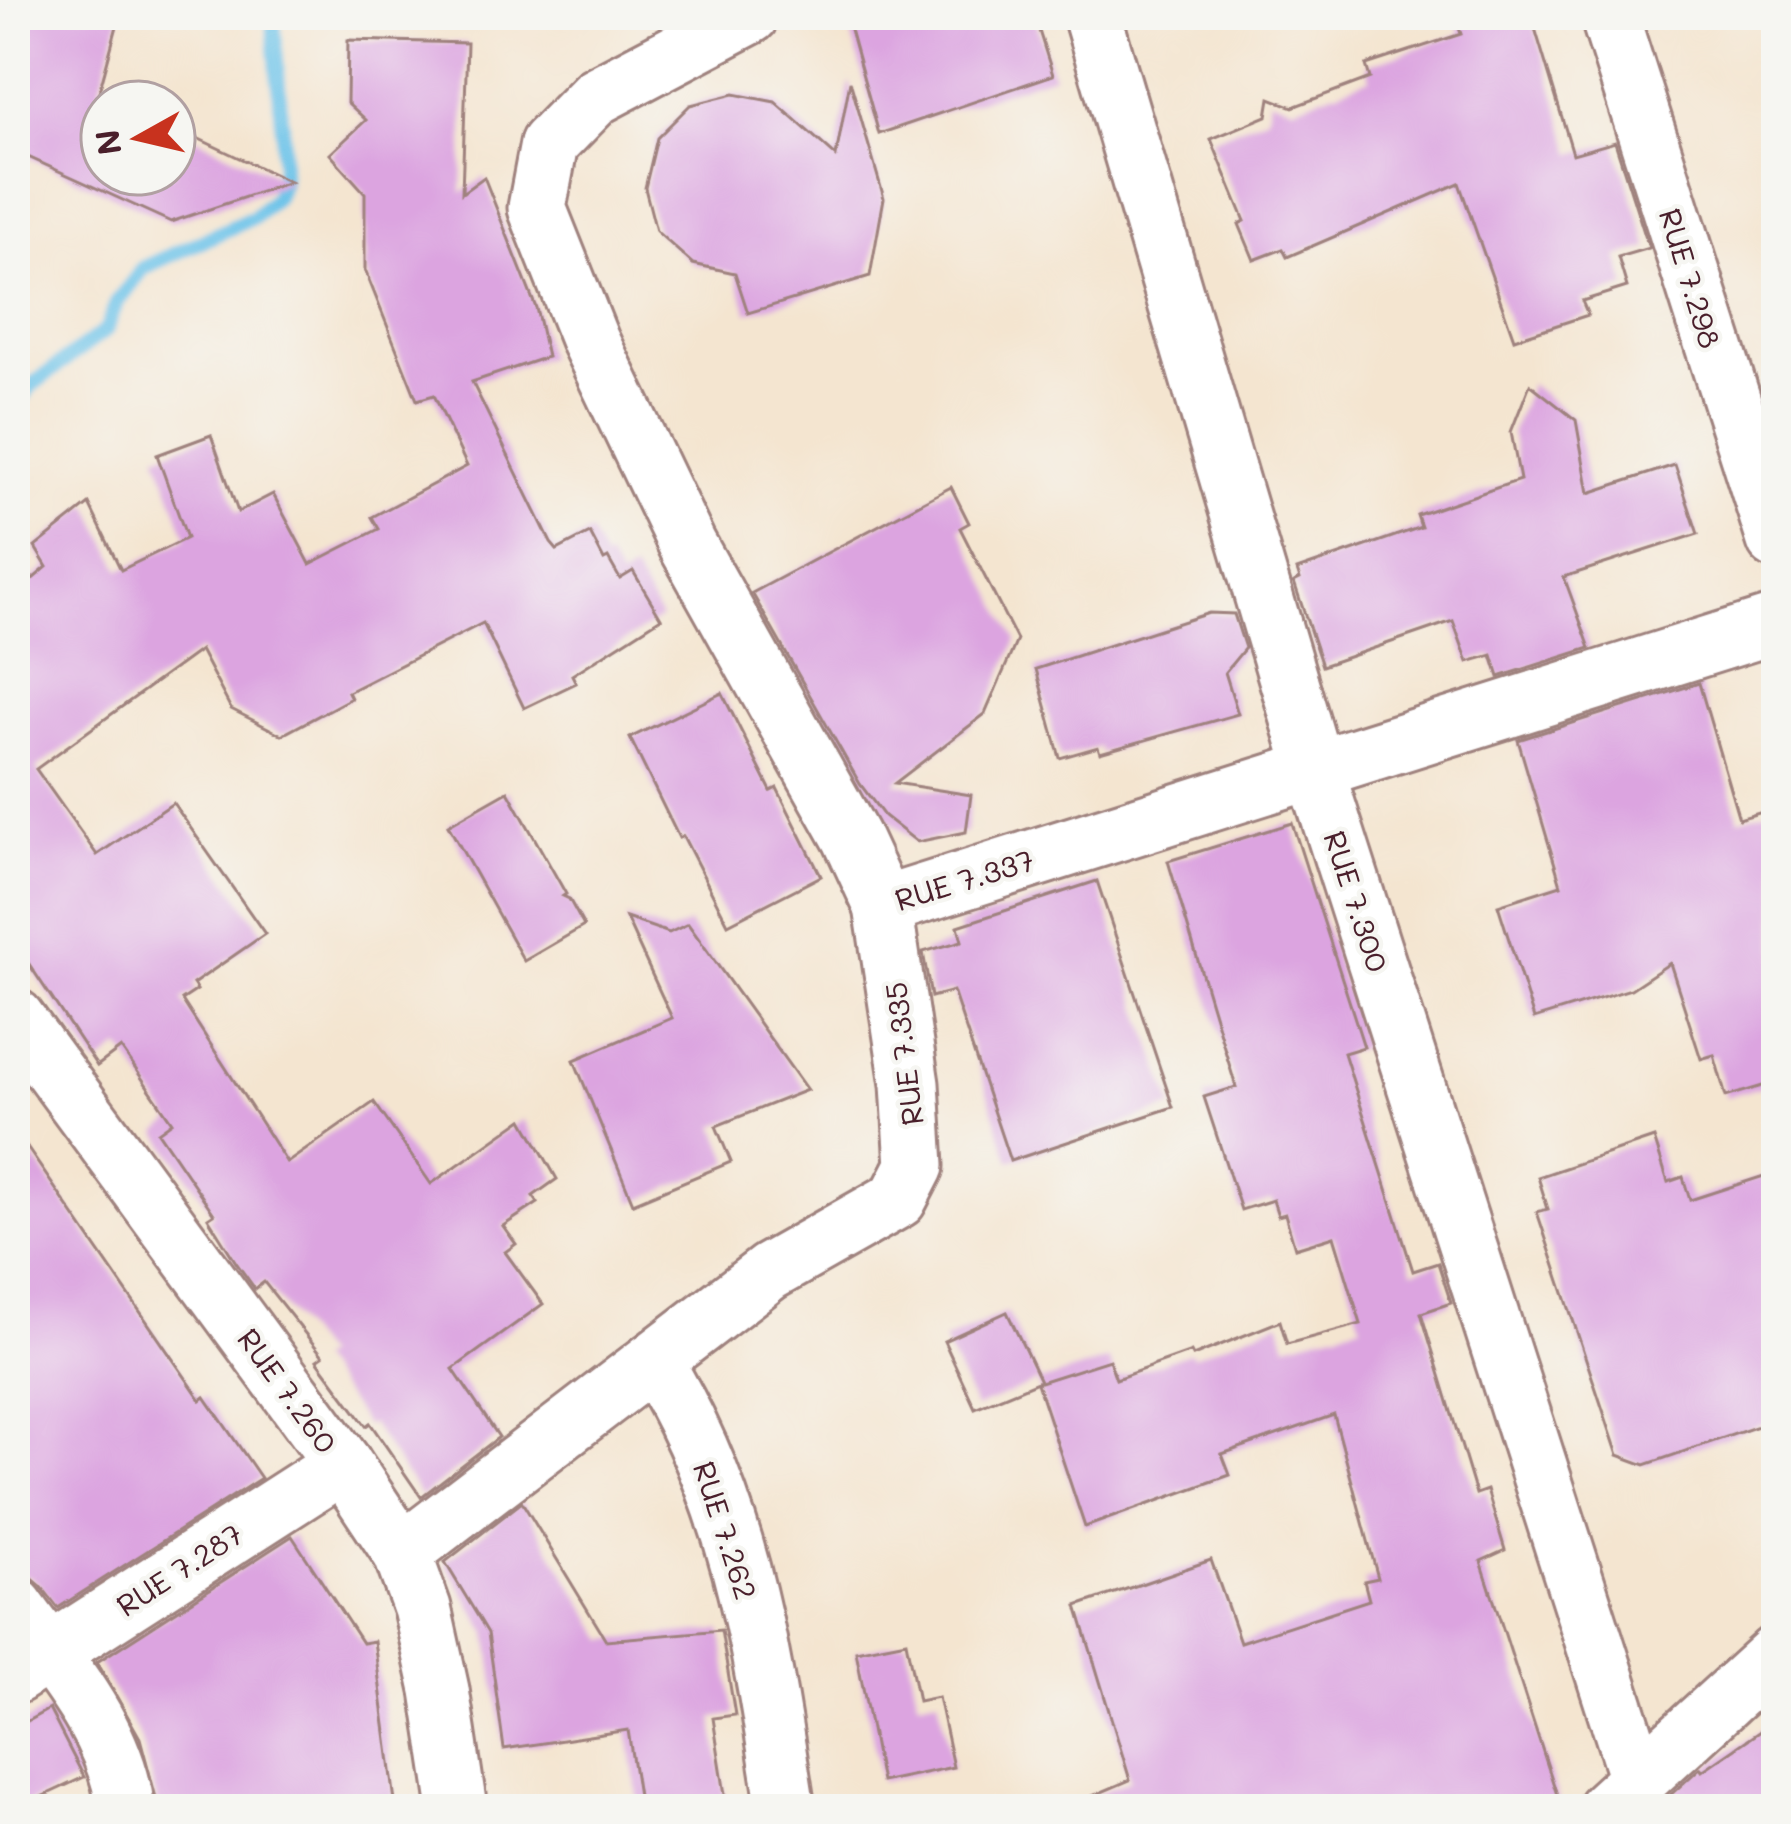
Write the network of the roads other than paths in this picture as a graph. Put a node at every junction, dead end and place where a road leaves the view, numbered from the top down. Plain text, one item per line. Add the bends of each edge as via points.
1 (750, 15) edge
2 (1092, 15) edge
3 (1609, 15) edge
4 (1776, 541) edge
5 (1776, 624) edge
6 (1315, 770) junction
7 (883, 906) junction
8 (15, 1018) edge
9 (653, 1361) junction
10 (343, 1464) junction
11 (401, 1553) junction
12 (15, 1606) edge
13 (1776, 1654) edge
14 (32, 1664) edge
15 (1622, 1795) edge
16 (126, 1809) edge
17 (458, 1809) edge
18 (786, 1809) edge

1 - 7 street, RUE 7.337 via 596,96 549,144 537,208 688,546
2 - 6 street, RUE 7.300
3 - 4 street, RUE 7.298
5 - 6 street, RUE 7.337
6 - 7 street, RUE 7.337
6 - 15 street, RUE 7.300
7 - 9 street, RUE 7.335 via 915,1166 898,1199 769,1272
8 - 10 street, RUE 7.260
9 - 11 street
9 - 18 street, RUE 7.262 via 717,1485 756,1622
10 - 11 street, RUE 7.260
10 - 14 street, RUE 7.287
11 - 17 street, RUE 7.260 via 422,1608
12 - 14 street
13 - 15 street
14 - 16 street via 89,1707 112,1748

